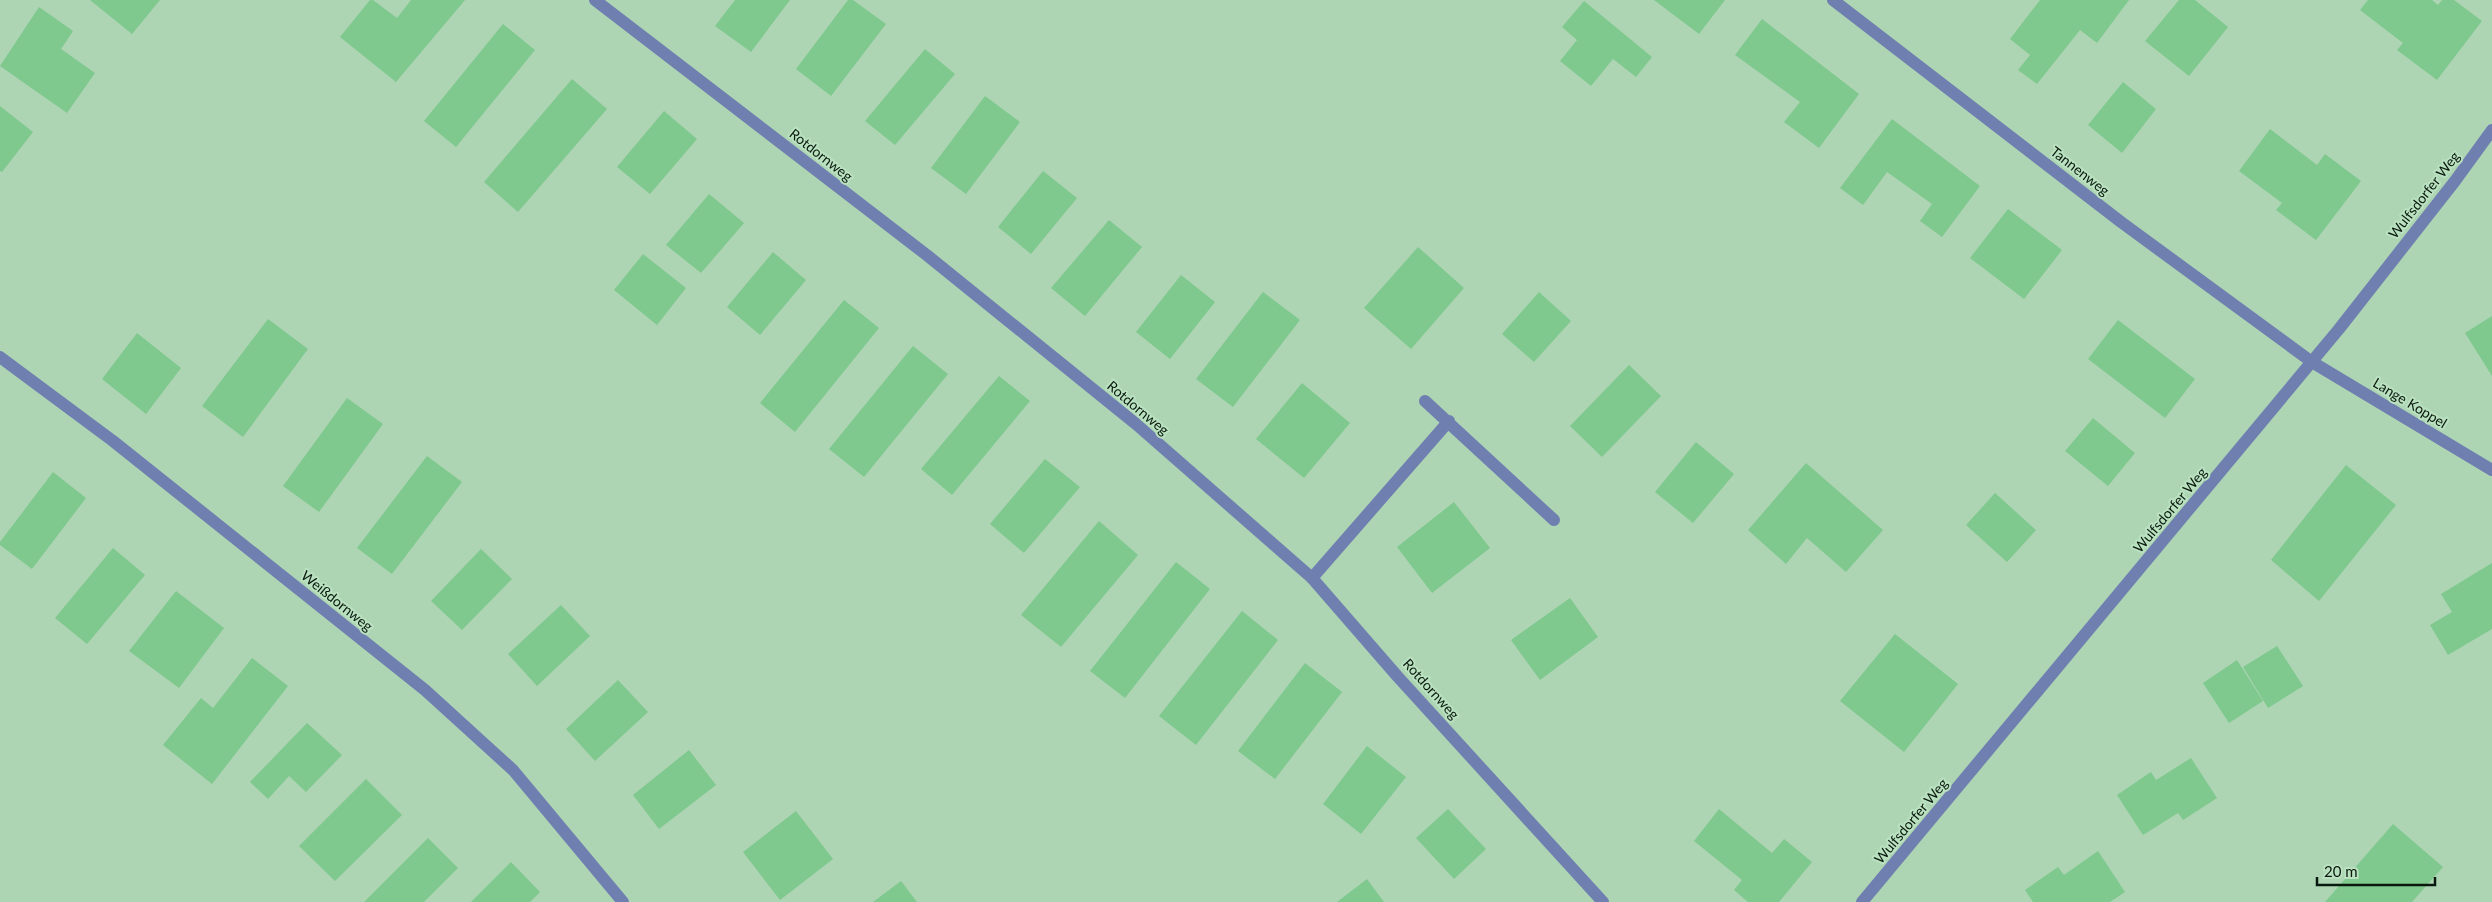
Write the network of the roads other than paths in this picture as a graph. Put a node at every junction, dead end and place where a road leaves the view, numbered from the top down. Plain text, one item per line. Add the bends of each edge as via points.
1 (595, 0) edge
2 (1834, 0) edge
3 (2492, 130) edge
4 (0, 357) edge
5 (2312, 362) junction
6 (1426, 401) dead end
7 (1448, 421) junction
8 (2492, 470) edge
9 (1554, 520) dead end
10 (1312, 578) junction
11 (623, 902) edge
12 (1604, 902) edge
13 (1862, 902) edge

1 - 10 street, Rotdornweg via 951,275 1136,424
2 - 5 street, Tannenweg via 2122,222
3 - 5 street, Wulfsdorfer Weg
4 - 11 street, Weißdornweg via 113,441 425,690 513,770
5 - 8 street, Lange Koppel
5 - 13 street, Wulfsdorfer Weg
6 - 7 street
7 - 9 street
7 - 10 street
10 - 12 street, Rotdornweg

